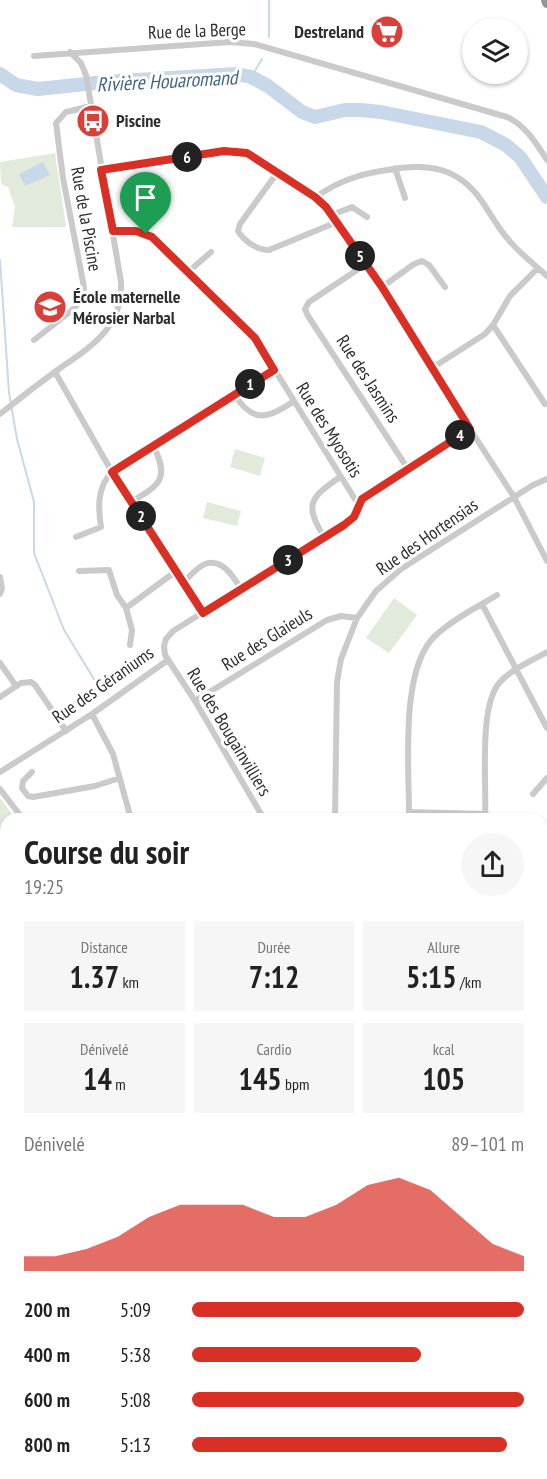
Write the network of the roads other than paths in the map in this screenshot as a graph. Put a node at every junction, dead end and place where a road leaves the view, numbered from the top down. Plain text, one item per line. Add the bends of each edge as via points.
1 (69, 52) junction
2 (34, 56) dead end
3 (91, 106) junction
4 (547, 160) edge
5 (395, 168) junction
6 (101, 170) junction
7 (277, 173) junction
8 (315, 197) junction
9 (405, 198) dead end
10 (332, 215) junction
11 (367, 217) dead end
12 (337, 222) junction
13 (113, 231) junction
14 (211, 252) dead end
15 (366, 264) junction
16 (538, 268) junction
17 (187, 273) junction
18 (547, 276) edge
19 (382, 287) junction
20 (445, 287) dead end
21 (493, 325) junction
22 (34, 340) dead end
23 (432, 368) junction
24 (274, 370) junction
25 (55, 372) junction
26 (234, 394) junction
27 (294, 401) junction
28 (544, 404) dead end
29 (1, 413) edge
30 (470, 429) junction
31 (153, 445) junction
32 (408, 469) junction
33 (112, 472) junction
34 (340, 477) junction
35 (547, 479) edge
36 (514, 497) junction
37 (131, 502) junction
38 (358, 504) junction
39 (76, 537) dead end
40 (324, 537) junction
41 (547, 561) edge
42 (79, 571) dead end
43 (175, 572) junction
44 (0, 577) edge
45 (183, 583) junction
46 (241, 589) junction
47 (0, 594) edge
48 (497, 595) dead end
49 (482, 604) junction
50 (126, 608) junction
51 (203, 613) junction
52 (357, 618) junction
53 (130, 645) dead end
54 (547, 652) edge
55 (168, 660) junction
56 (0, 663) edge
57 (516, 669) junction
58 (16, 686) junction
59 (0, 697) edge
60 (195, 701) junction
61 (92, 714) junction
62 (547, 728) edge
63 (66, 731) junction
64 (0, 772) edge
65 (32, 772) dead end
66 (120, 778) junction
67 (547, 778) edge
68 (0, 789) edge
69 (533, 794) dead end
70 (18, 813) edge
71 (129, 813) edge
72 (260, 813) edge
73 (334, 813) edge
74 (409, 813) edge
75 (486, 813) edge

1 - 2 street, Rue de la Berge
1 - 3 street via 81,63 86,75
1 - 4 street, Rue de la Berge via 230,42 259,45 507,117 519,123
3 - 6 street
3 - 22 street, Rue de la Piscine via 66,112 56,123 84,287 81,301
5 - 8 street via 342,181
5 - 9 street
5 - 16 street via 442,169 462,180 480,198 508,240
6 - 7 street via 224,151 247,153
6 - 13 street
7 - 8 street
7 - 12 street via 240,224 238,231 242,237 269,250
8 - 10 street
10 - 11 street via 352,207
10 - 12 street
12 - 15 street
13 - 17 street, Rue des Myosotis via 146,234
13 - 25 street via 122,291 114,320 90,348
14 - 17 street
15 - 19 street
15 - 32 street, Rue des Jasmins via 309,302 305,309
16 - 18 street
16 - 21 street via 510,296
17 - 24 street, Rue des Myosotis via 255,338
19 - 20 street via 422,261
19 - 23 street
21 - 23 street
21 - 28 street
23 - 30 street
24 - 26 street
24 - 27 street, Rue des Myosotis
25 - 29 street
25 - 33 street
26 - 27 street via 246,410 264,416 275,414
26 - 31 street
27 - 34 street, Rue des Myosotis
30 - 32 street
30 - 36 street
31 - 33 street
31 - 37 street via 162,464 159,482
32 - 38 street
33 - 37 street
33 - 39 street via 104,480 100,494 101,527
34 - 38 street, Rue des Myosotis
34 - 40 street via 318,492 314,502 312,515
35 - 36 street, Rue des Hortensias
36 - 41 street
36 - 52 street, Rue des Hortensias via 401,569 376,591
37 - 43 street
38 - 40 street, Rue des Myosotis via 354,517
40 - 46 street, Rue des Myosotis
42 - 50 street via 109,570
43 - 45 street
43 - 50 street
44 - 47 street
45 - 46 street via 209,564 227,569
45 - 51 street
46 - 51 street, Rue des Myosotis
48 - 49 street
49 - 57 street
49 - 74 street via 433,638 417,663 409,717
50 - 53 street via 132,630
51 - 55 street, Rue des Géraniums via 168,635 163,650
52 - 60 street, Rue des Glaieuls via 327,620
52 - 73 street, Rue des Hortensias via 341,659 337,682
54 - 57 street
55 - 60 street, Rue des Bougainvilliers
55 - 61 street, Rue des Géraniums
56 - 58 street
57 - 62 street
57 - 75 street via 492,693 487,714
58 - 59 street
58 - 63 street via 27,681 33,683
60 - 72 street, Rue des Bougainvilliers
61 - 63 street, Rue des Géraniums
61 - 66 street
63 - 64 street, Rue des Géraniums
65 - 66 street via 22,788 33,797
66 - 71 street
67 - 69 street
68 - 70 street

